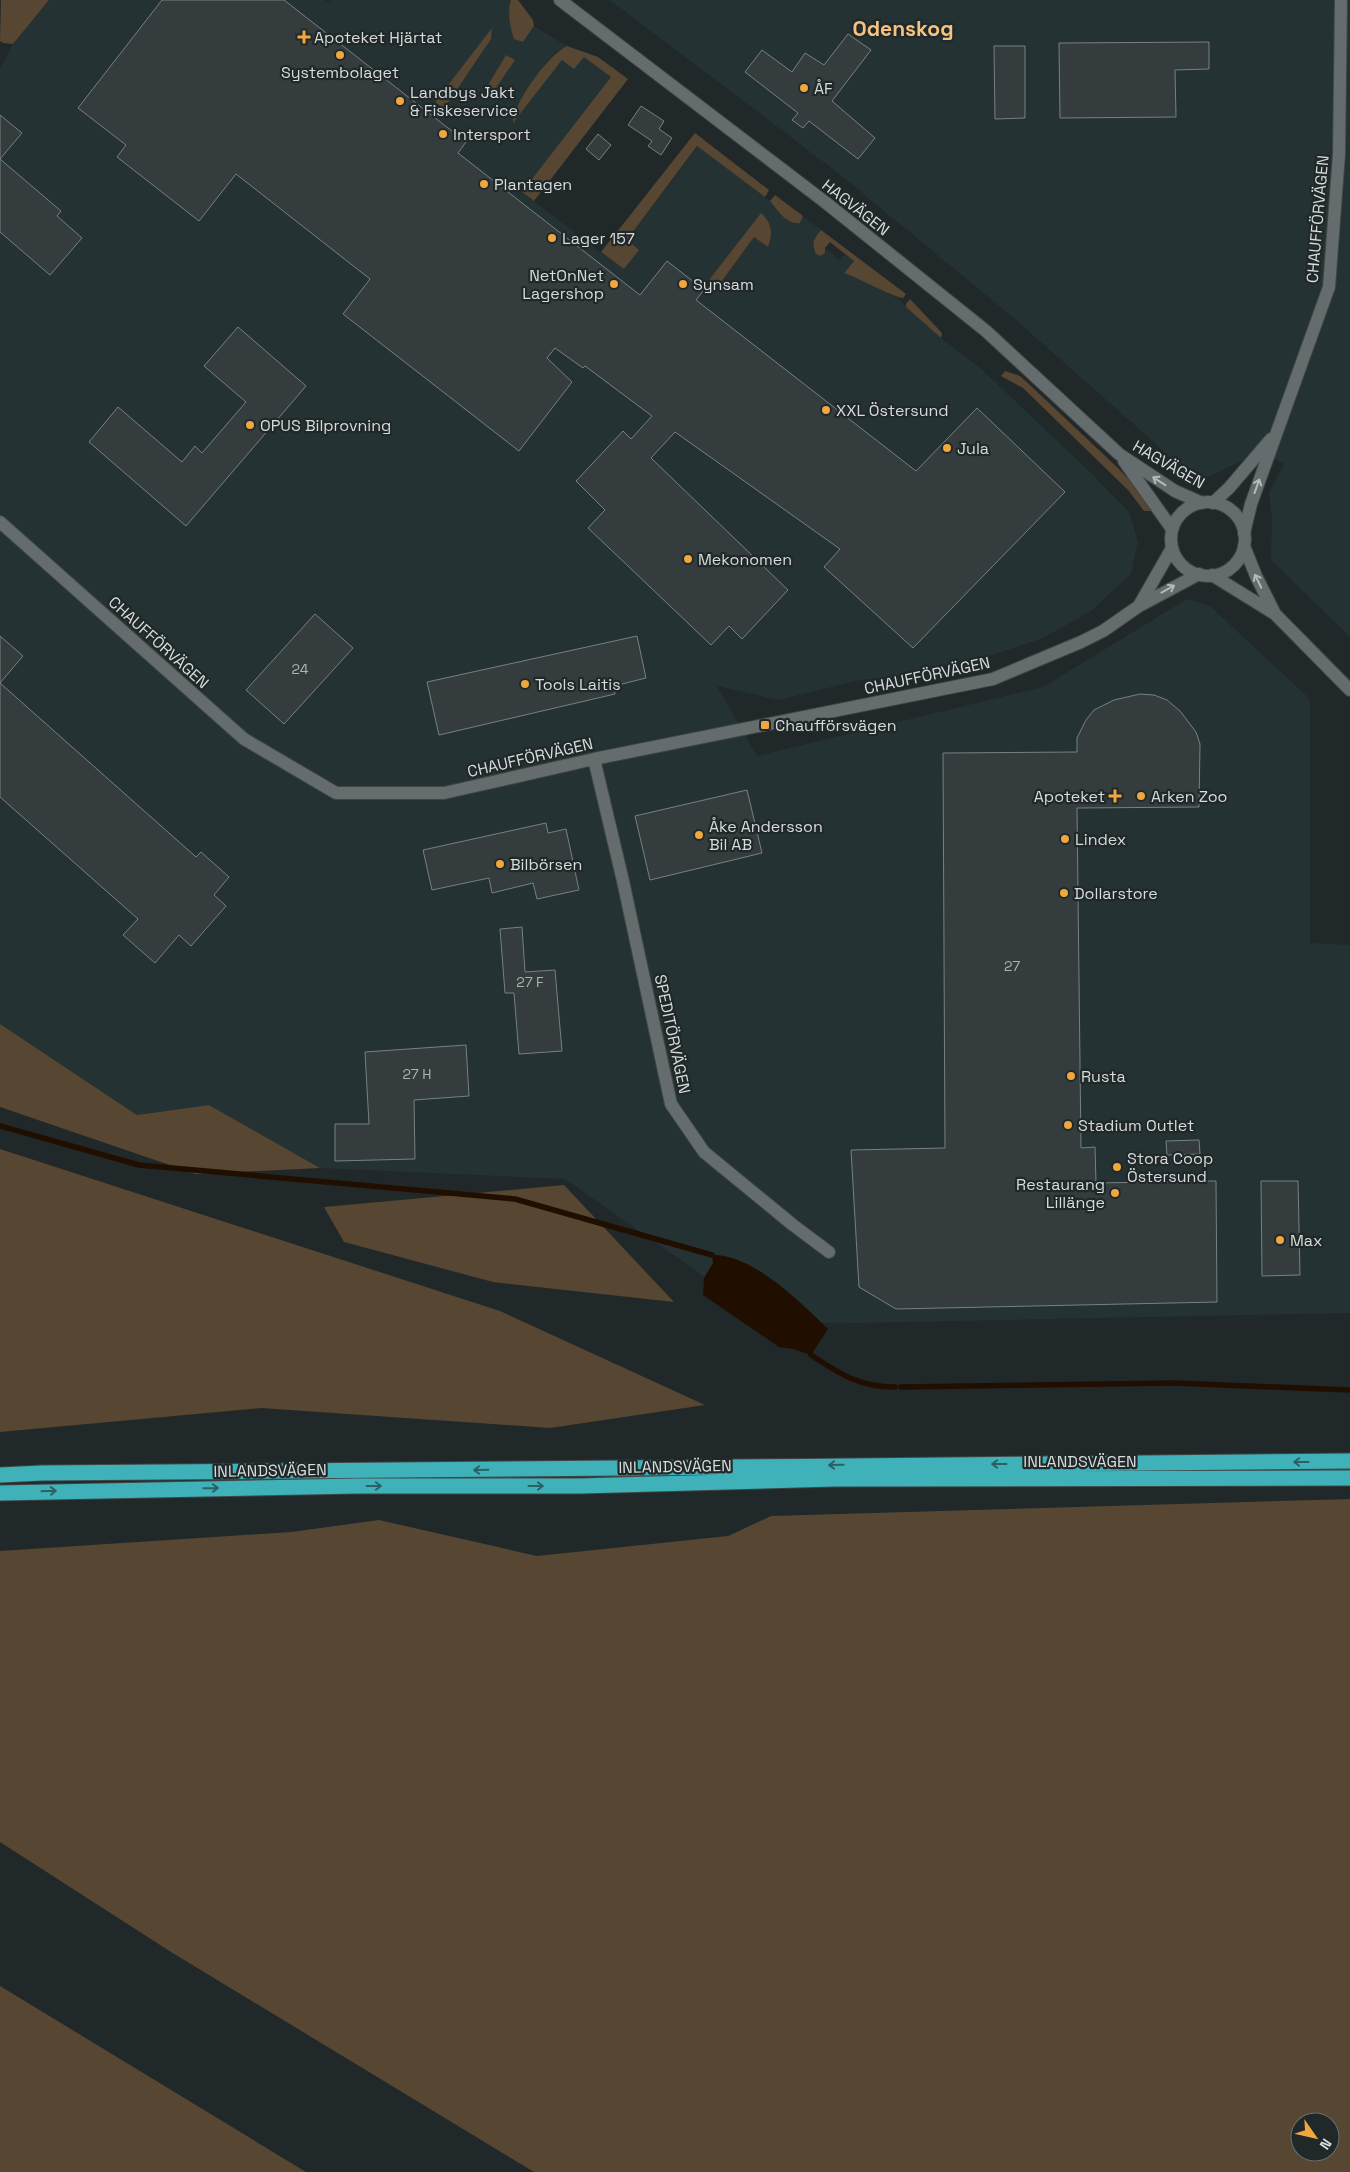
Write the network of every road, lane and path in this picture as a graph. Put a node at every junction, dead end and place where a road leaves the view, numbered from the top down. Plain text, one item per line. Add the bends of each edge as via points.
1 (560, 0) edge
2 (1341, 0) edge
3 (1277, 431) junction
4 (1119, 454) junction
5 (1208, 503) junction
6 (0, 522) edge
7 (1172, 529) junction
8 (1244, 533) junction
9 (1244, 546) junction
10 (1172, 548) junction
11 (1199, 574) junction
12 (1212, 575) junction
13 (1139, 606) junction
14 (1275, 614) junction
15 (1350, 690) edge
16 (594, 759) junction
17 (829, 1252) dead end
18 (1350, 1461) edge
19 (0, 1476) edge
20 (1350, 1478) edge
21 (0, 1493) edge

1 - 4 street, HAGVÄGEN via 832,208 986,331
2 - 3 street, CHAUFFÖRVÄGEN via 1339,154 1329,287
3 - 5 street, CHAUFFÖRVÄGEN via 1229,488
8 -> 3 street, CHAUFFÖRVÄGEN
5 -> 4 street, HAGVÄGEN via 1175,491
4 - 7 street, HAGVÄGEN
5 - 7 street via 1192,505 1181,513
5 - 8 street via 1220,504 1232,511
6 - 16 street, CHAUFFÖRVÄGEN via 244,739 336,793 444,793
7 - 10 street
8 - 9 street
9 - 12 street via 1231,568
14 -> 9 street
10 - 11 street via 1181,564
10 - 13 street, CHAUFFÖRVÄGEN
11 - 12 street
13 -> 11 street, CHAUFFÖRVÄGEN
12 - 14 street
13 - 16 street, CHAUFFÖRVÄGEN via 1103,631 1066,650 993,678
14 - 15 street
16 - 17 street, SPEDITÖRVÄGEN via 671,1104 704,1152
18 -> 19 highway, INLANDSVÄGEN via 42,1473
21 -> 20 highway, INLANDSVÄGEN via 337,1486 580,1486 836,1479

